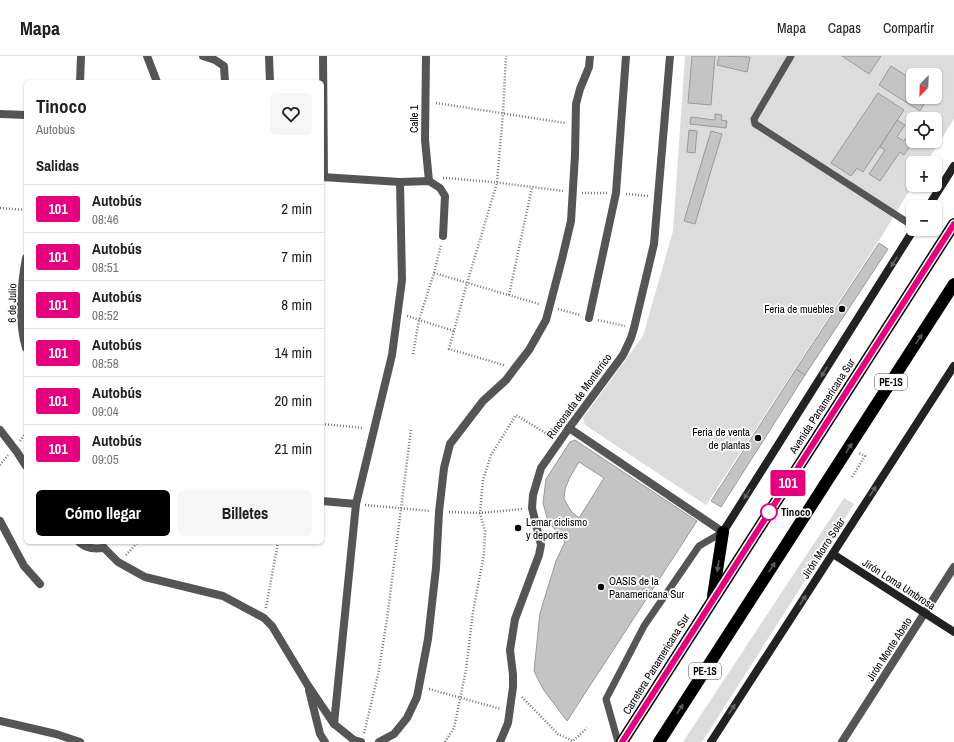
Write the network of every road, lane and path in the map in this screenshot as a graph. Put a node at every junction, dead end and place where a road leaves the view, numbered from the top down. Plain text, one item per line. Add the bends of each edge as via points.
1 (81, 56) edge
2 (147, 56) edge
3 (203, 56) edge
4 (269, 56) edge
5 (322, 56) edge
6 (426, 56) edge
7 (506, 56) edge
8 (590, 56) edge
9 (626, 56) edge
10 (670, 56) edge
11 (791, 56) edge
12 (80, 80) edge
13 (156, 80) edge
14 (225, 80) edge
15 (270, 80) edge
16 (322, 80) edge
17 (425, 101) junction
18 (503, 113) junction
19 (0, 114) edge
20 (24, 115) edge
21 (576, 124) junction
22 (954, 166) edge
23 (324, 177) edge
24 (429, 181) junction
25 (400, 182) junction
26 (497, 183) junction
27 (532, 187) junction
28 (573, 192) junction
29 (932, 200) edge
30 (0, 208) edge
31 (24, 210) edge
32 (906, 223) edge
33 (954, 224) edge
34 (443, 236) joint
35 (909, 236) edge
36 (24, 271) edge
37 (434, 273) junction
38 (467, 283) junction
39 (954, 284) edge
40 (509, 295) junction
41 (549, 307) junction
42 (397, 312) junction
43 (589, 318) dead end
44 (419, 320) junction
45 (454, 331) junction
46 (24, 341) edge
47 (413, 354) dead end
48 (954, 366) edge
49 (515, 368) junction
50 (324, 424) edge
51 (569, 428) junction
52 (374, 429) junction
53 (0, 430) edge
54 (411, 430) dead end
55 (560, 441) junction
56 (865, 456) dead end
57 (24, 463) edge
58 (852, 477) dead end
59 (324, 501) edge
60 (356, 504) junction
61 (0, 521) edge
62 (723, 532) junction
63 (82, 544) edge
64 (136, 544) edge
65 (278, 544) edge
66 (106, 545) edge
67 (833, 554) junction
68 (118, 562) junction
69 (954, 567) edge
70 (40, 584) dead end
71 (712, 601) junction
72 (925, 613) junction
73 (264, 618) junction
74 (954, 632) edge
75 (307, 684) junction
76 (419, 686) junction
77 (513, 686) junction
78 (460, 698) junction
79 (509, 711) junction
80 (0, 721) edge
81 (334, 724) junction
82 (586, 728) dead end
83 (362, 738) edge
84 (80, 742) edge
85 (325, 742) edge
86 (379, 742) edge
87 (445, 742) edge
88 (500, 742) edge
89 (618, 742) edge
90 (622, 742) edge
91 (659, 742) edge
92 (711, 742) edge
93 (842, 742) edge

1 - 12 street
2 - 13 street
3 - 14 street via 224,66
4 - 15 street
5 - 16 street
6 - 17 street, Calle 1
7 - 18 path
8 - 21 street via 589,67 576,104
9 - 43 street via 616,193
10 - 51 street, Rinconada de Monterrico via 654,244 634,328 623,355
11 - 32 lane via 754,118 756,124
17 - 18 path
17 - 24 street, Calle 1
18 - 21 path
18 - 26 path
19 - 20 street
21 - 28 street
22 - 29 street
23 - 25 street
24 - 25 street
24 - 26 path via 446,178
24 - 34 street via 440,188 445,196
25 - 42 street via 402,280
26 - 27 path
26 - 38 path
27 - 28 path
27 - 40 path
28 - 41 street via 571,221
30 - 31 path
33 - 71 highway, Avenida Panamericana Sur / PE-1S
34 - 37 path
35 -> 62 street, Avenida Panamericana Sur
36 - 46 street, 6 de Julio
37 - 38 path
37 - 44 path
38 - 40 path
38 - 45 path
91 -> 39 highway, PE-1S
40 - 41 path
41 - 49 street via 546,320
42 - 44 path
42 - 52 street via 392,355
44 - 45 path
44 - 47 path
45 - 49 path via 449,349
67 -> 48 street, Jirón Morro Solar
49 - 76 street via 483,401 450,444 444,468 439,512 428,639
50 - 52 path
51 - 55 street, Rinconada de Monterrico
51 - 62 street
52 - 60 street
53 - 57 street
54 - 83 path via 387,619 378,674
55 - 77 street, Rinconada de Monterrico via 541,468 533,495 532,508 541,545 515,619 510,650
55 - 78 path via 516,416 490,455 483,480 480,513 485,531 484,554
56 - 58 path
59 - 60 street
60 - 81 street
61 - 70 street via 24,566
62 -> 71 highway
62 - 89 lane via 699,546 644,626 606,699
63 - 66 street via 93,549
64 - 68 path
65 - 73 path
66 - 68 street
67 - 72 street, Jirón Loma Umbrosa
92 -> 67 street, Jirón Morro Solar
68 - 73 street via 145,577 223,596
69 - 72 street, Jirón Monte Abeto
71 - 90 highway, Carretera Panamericana Sur / PE-1S
72 - 74 street, Jirón Loma Umbrosa
72 - 93 street, Jirón Monte Abeto
73 - 75 street via 272,626
75 - 81 street
75 - 85 street via 320,734
76 - 78 path
76 - 86 street via 407,718 394,734
77 - 79 street, Rinconada de Monterrico
77 - 82 path via 558,734 573,741
78 - 79 path
78 - 87 path via 454,728
79 - 88 street, Rinconada de Monterrico via 508,723
80 - 84 street
81 - 83 street via 354,740

